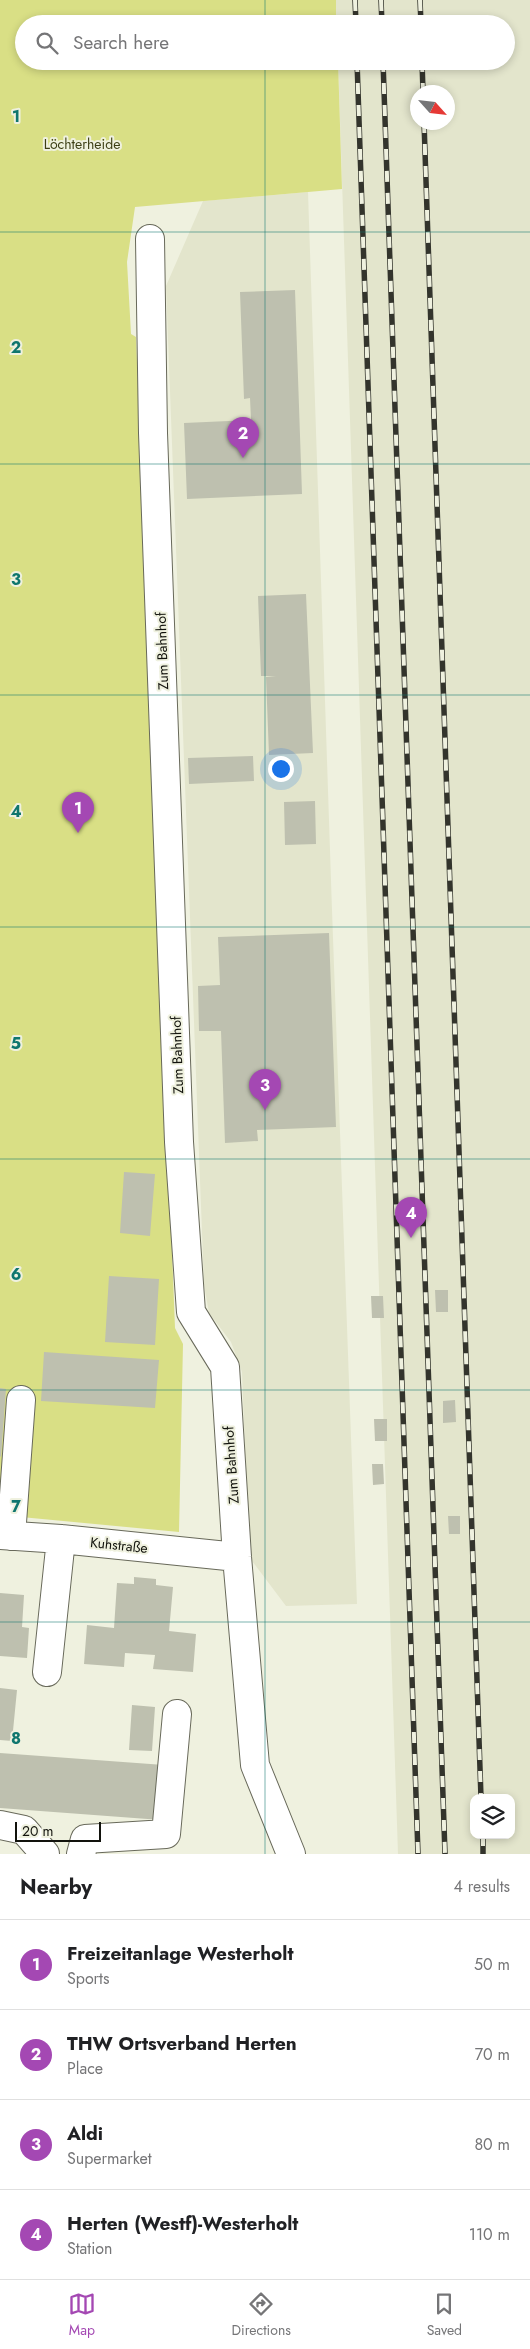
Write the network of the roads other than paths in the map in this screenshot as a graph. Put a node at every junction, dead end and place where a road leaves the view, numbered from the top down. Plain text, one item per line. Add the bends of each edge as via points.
1 (150, 239) dead end
2 (21, 1400) dead end
3 (5, 1535) edge
4 (61, 1539) junction
5 (237, 1557) junction
6 (47, 1672) dead end
7 (177, 1714) dead end
8 (0, 1825) edge
9 (45, 1854) edge
10 (81, 1854) edge
11 (291, 1854) edge

1 - 5 street, Zum Bahnhof via 153,433 179,1142 191,1312 225,1367
2 - 3 street
3 - 4 street, Kuhstraße
4 - 5 street, Kuhstraße
4 - 6 street
5 - 11 street, Zum Bahnhof via 255,1765
7 - 10 street via 166,1834 84,1839
8 - 9 street via 24,1830

